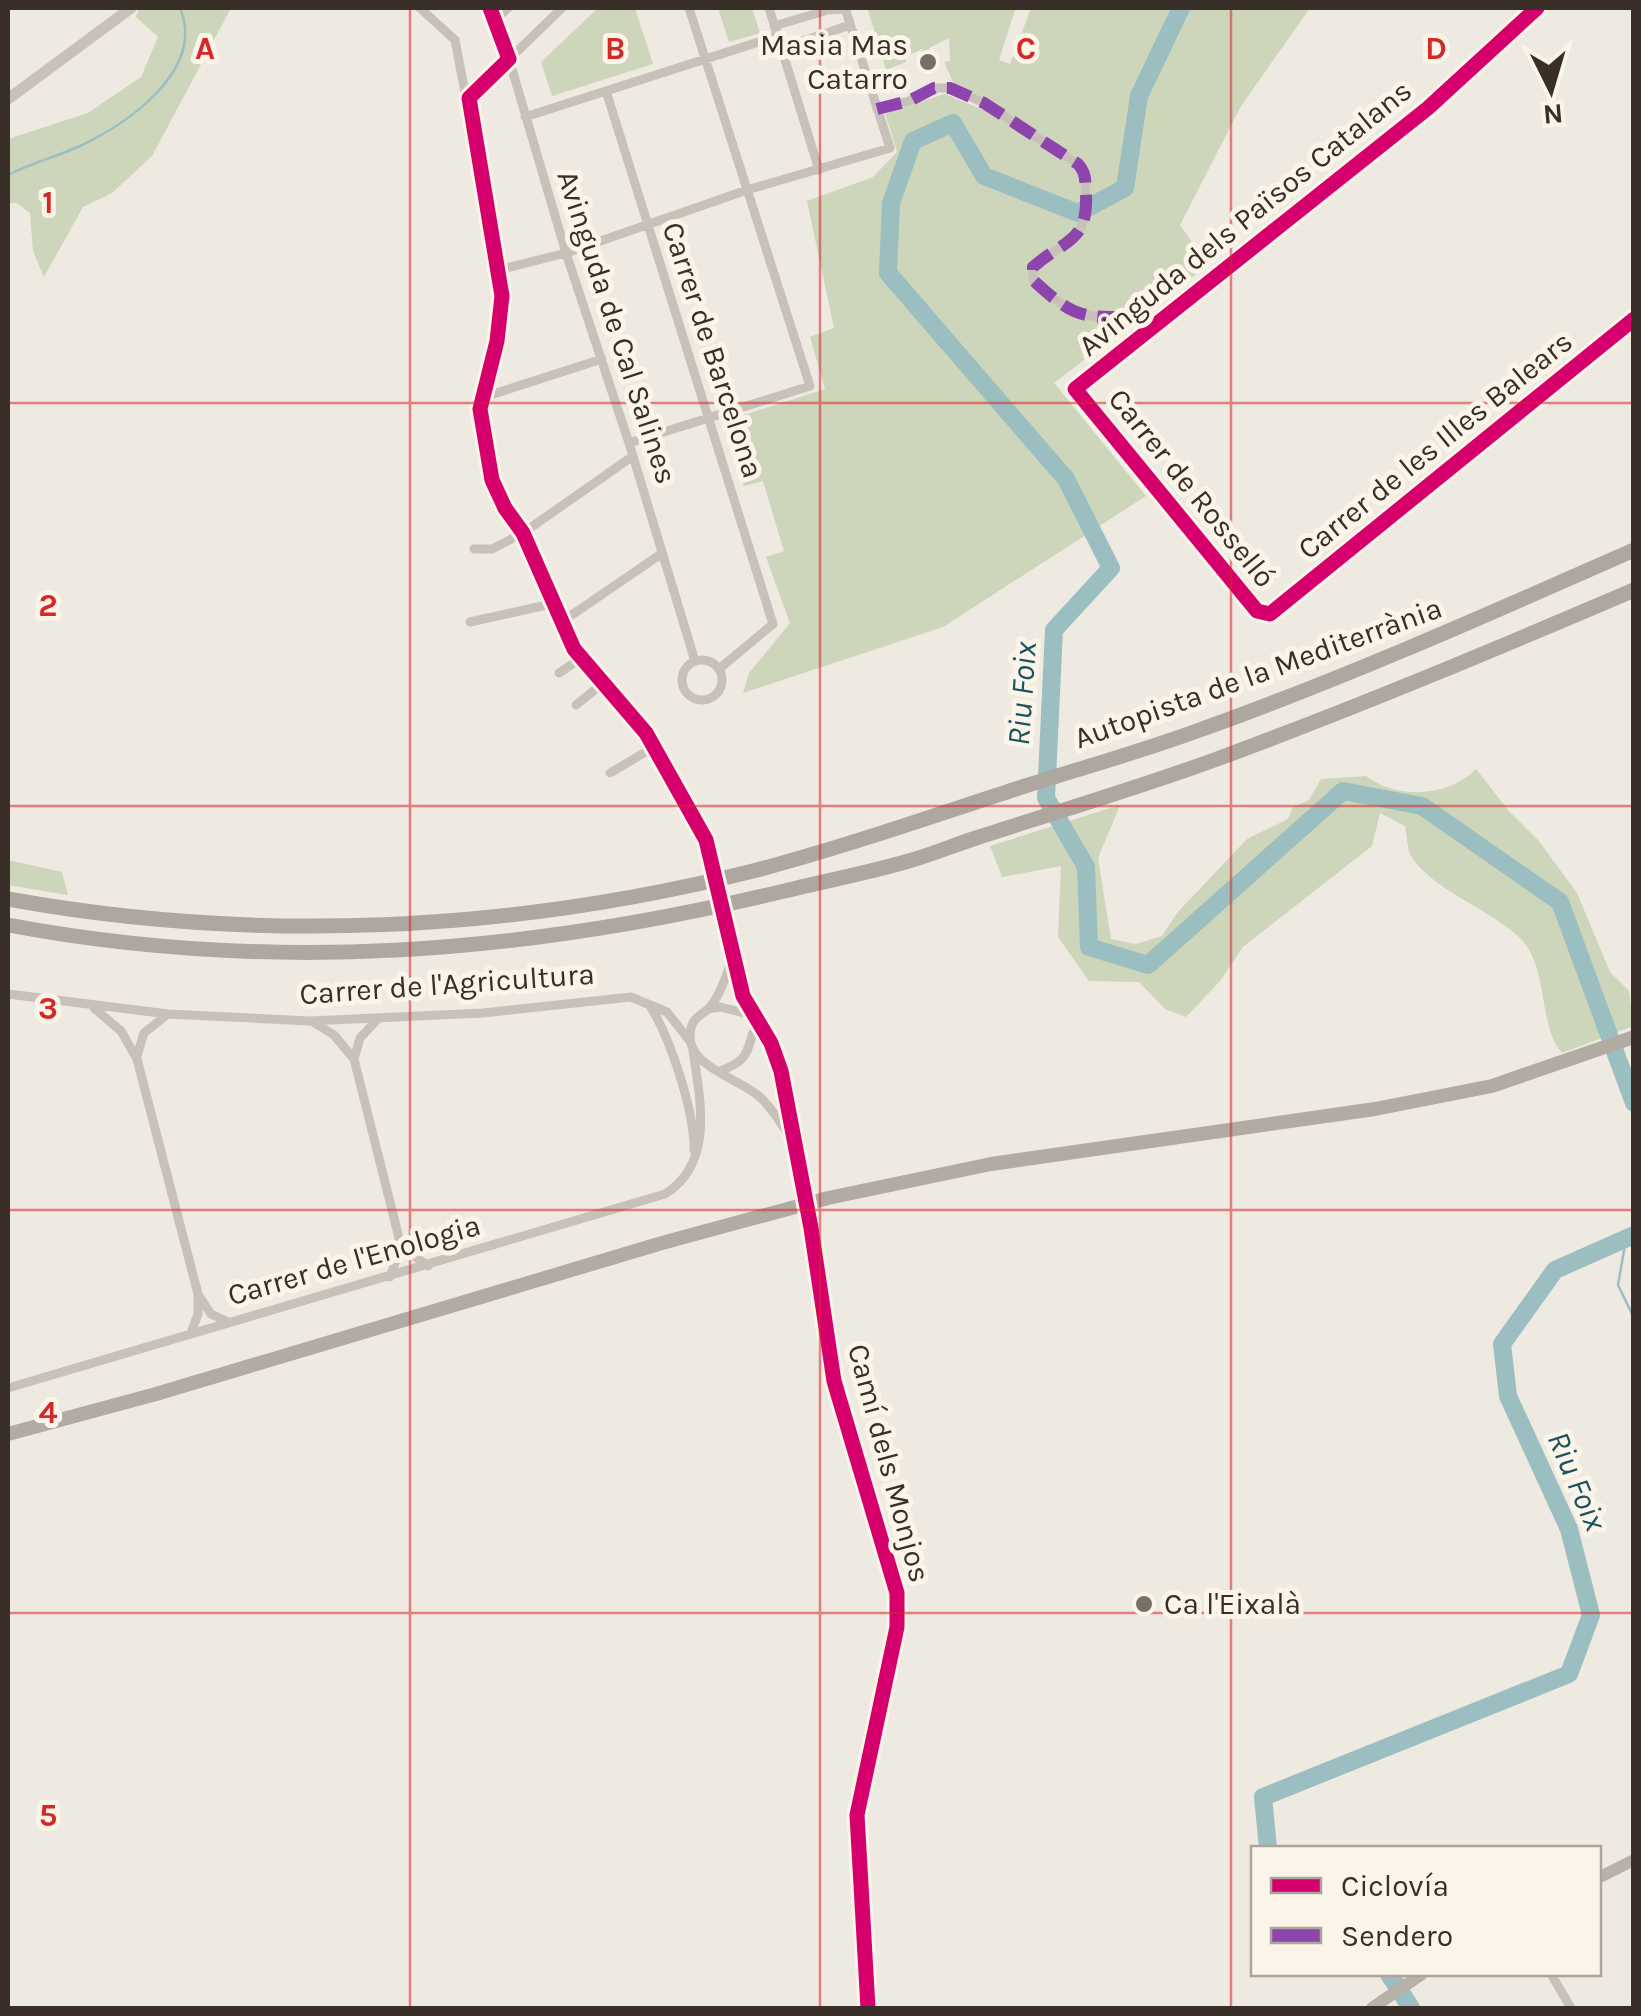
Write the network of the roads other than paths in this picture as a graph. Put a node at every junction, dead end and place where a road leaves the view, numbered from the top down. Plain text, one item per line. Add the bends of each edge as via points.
1 (131, 8) edge
2 (420, 8) edge
3 (490, 8) edge
4 (508, 8) edge
5 (562, 8) edge
6 (689, 8) edge
7 (769, 8) edge
8 (846, 8) edge
9 (1537, 8) edge
10 (495, 20) junction
11 (850, 25) junction
12 (776, 31) junction
13 (782, 48) junction
14 (509, 59) junction
15 (704, 60) junction
16 (492, 75) junction
17 (464, 79) junction
18 (606, 91) junction
19 (8, 98) edge
20 (468, 98) junction
21 (877, 109) junction
22 (526, 118) junction
23 (818, 170) junction
24 (746, 190) junction
25 (647, 223) junction
26 (566, 253) junction
27 (500, 270) junction
28 (1634, 319) edge
29 (1150, 330) junction
30 (602, 359) junction
31 (1075, 389) joint
32 (482, 398) junction
33 (709, 416) junction
34 (629, 443) junction
35 (633, 456) junction
36 (523, 533) junction
37 (474, 549) dead end
38 (1634, 550) edge
39 (661, 554) junction
40 (1634, 590) edge
41 (551, 604) junction
42 (1270, 614) joint
43 (470, 622) dead end
44 (560, 623) junction
45 (580, 659) junction
46 (695, 661) junction
47 (719, 669) junction
48 (559, 674) dead end
49 (602, 684) junction
50 (576, 705) dead end
51 (654, 747) junction
52 (610, 773) dead end
53 (8, 898) edge
54 (8, 926) edge
55 (733, 957) junction
56 (8, 994) edge
57 (92, 1006) junction
58 (650, 1006) junction
59 (708, 1009) junction
60 (168, 1014) junction
61 (756, 1018) junction
62 (310, 1020) junction
63 (378, 1020) junction
64 (1634, 1037) edge
65 (691, 1046) junction
66 (137, 1059) junction
67 (354, 1059) junction
68 (720, 1070) junction
69 (796, 1145) junction
70 (694, 1153) junction
71 (399, 1238) junction
72 (428, 1266) junction
73 (390, 1277) junction
74 (198, 1294) junction
75 (229, 1322) junction
76 (191, 1333) junction
77 (8, 1388) edge
78 (8, 1434) edge
79 (1634, 1860) edge
80 (1601, 1876) edge
81 (1417, 1976) edge
82 (1552, 1976) edge
83 (868, 2008) edge
84 (1372, 2008) edge
85 (1571, 2008) edge

1 - 19 street
2 - 17 street, Camí dels Monjos via 452,34
3 - 10 street, Avinguda de Cal Salines
4 - 10 street
5 - 14 street
6 - 15 street
7 - 12 street
8 - 11 street
8 - 12 street
9 - 29 street, Avinguda dels Països Catalans via 1428,108
10 - 14 street, Avinguda de Cal Salines
11 - 13 street
11 - 21 street
12 - 13 street
12 - 15 street
13 - 23 street
14 - 16 street
14 - 22 street, Avinguda de Cal Salines
15 - 18 street
15 - 24 street
16 - 17 street
16 - 20 street
17 - 20 street, Camí dels Monjos
18 - 22 street
18 - 25 street, Carrer de Barcelona
20 - 27 street, Camí dels Monjos
21 - 23 street via 890,148
21 - 29 street via 934,88 958,90 1082,168 1085,224 1034,267 1033,280 1079,315 1135,316
22 - 26 street, Avinguda de Cal Salines
23 - 24 street
24 - 25 street
24 - 33 street via 810,386
25 - 26 street
25 - 33 street, Carrer de Barcelona
26 - 27 street
26 - 30 street, Avinguda de Cal Salines
27 - 32 street, Camí dels Monjos via 502,313
28 - 42 street, Carrer de les Illes Balears
29 - 31 street, Avinguda dels Països Catalans
30 - 32 street
30 - 34 street, Avinguda de Cal Salines
31 - 42 street, Carrer de Rosselló via 1257,611
32 - 36 street, Camí dels Monjos via 492,480
33 - 34 street
33 - 47 street, Carrer de Barcelona via 773,624
34 - 35 street, Avinguda de Cal Salines
35 - 36 street
35 - 39 street, Avinguda de Cal Salines
36 - 37 street via 492,549
36 - 41 street, Camí dels Monjos
38 - 53 highway, Autopista de la Mediterrània via 1194,732 761,868 647,894 509,916 369,926 230,925
39 - 44 street
39 - 46 street, Avinguda de Cal Salines
40 - 54 highway, Autopista de la Mediterrània via 1215,760 912,860 731,904 619,927 358,954 150,946
41 - 43 street
41 - 44 street, Camí dels Monjos
44 - 45 street, Camí dels Monjos
45 - 48 street
45 - 49 street, Camí dels Monjos
46 - 47 street
46 - 47 street via 681,680 693,699 717,694
49 - 50 street
49 - 51 street, Camí dels Monjos
51 - 52 street
51 - 55 street, Camí dels Monjos via 706,840
55 - 59 street
55 - 61 street, Camí dels Monjos
56 - 57 street, Carrer de l'Agricultura
57 - 60 street, Carrer de l'Agricultura
57 - 66 street via 120,1031
58 - 63 street, Carrer de l'Agricultura via 631,997 606,998
58 - 65 street via 667,1012
58 - 70 street via 666,1036
59 - 61 street via 720,1006
59 - 65 street via 692,1024
60 - 62 street, Carrer de l'Agricultura
60 - 66 street via 144,1033
61 - 68 street via 749,1051
61 - 69 street, Camí dels Monjos via 776,1054
62 - 63 street, Carrer de l'Agricultura
62 - 67 street
63 - 67 street via 360,1038
64 - 78 highway via 1492,1086 992,1164 860,1191
65 - 68 street via 701,1061
65 - 70 street via 702,1134
66 - 74 street
67 - 71 street
68 - 69 street via 764,1100
69 - 83 street, Camí dels Monjos via 834,1382 898,1603 856,1814
70 - 72 street, Carrer de l'Enologia via 680,1183 666,1194
71 - 72 street
71 - 73 street
72 - 73 street, Carrer de l'Enologia
73 - 75 street, Carrer de l'Enologia
74 - 75 street via 211,1314
74 - 76 street
75 - 76 street, Carrer de l'Enologia
76 - 77 street, Carrer de l'Enologia
79 - 80 main road
81 - 84 main road
82 - 85 street

